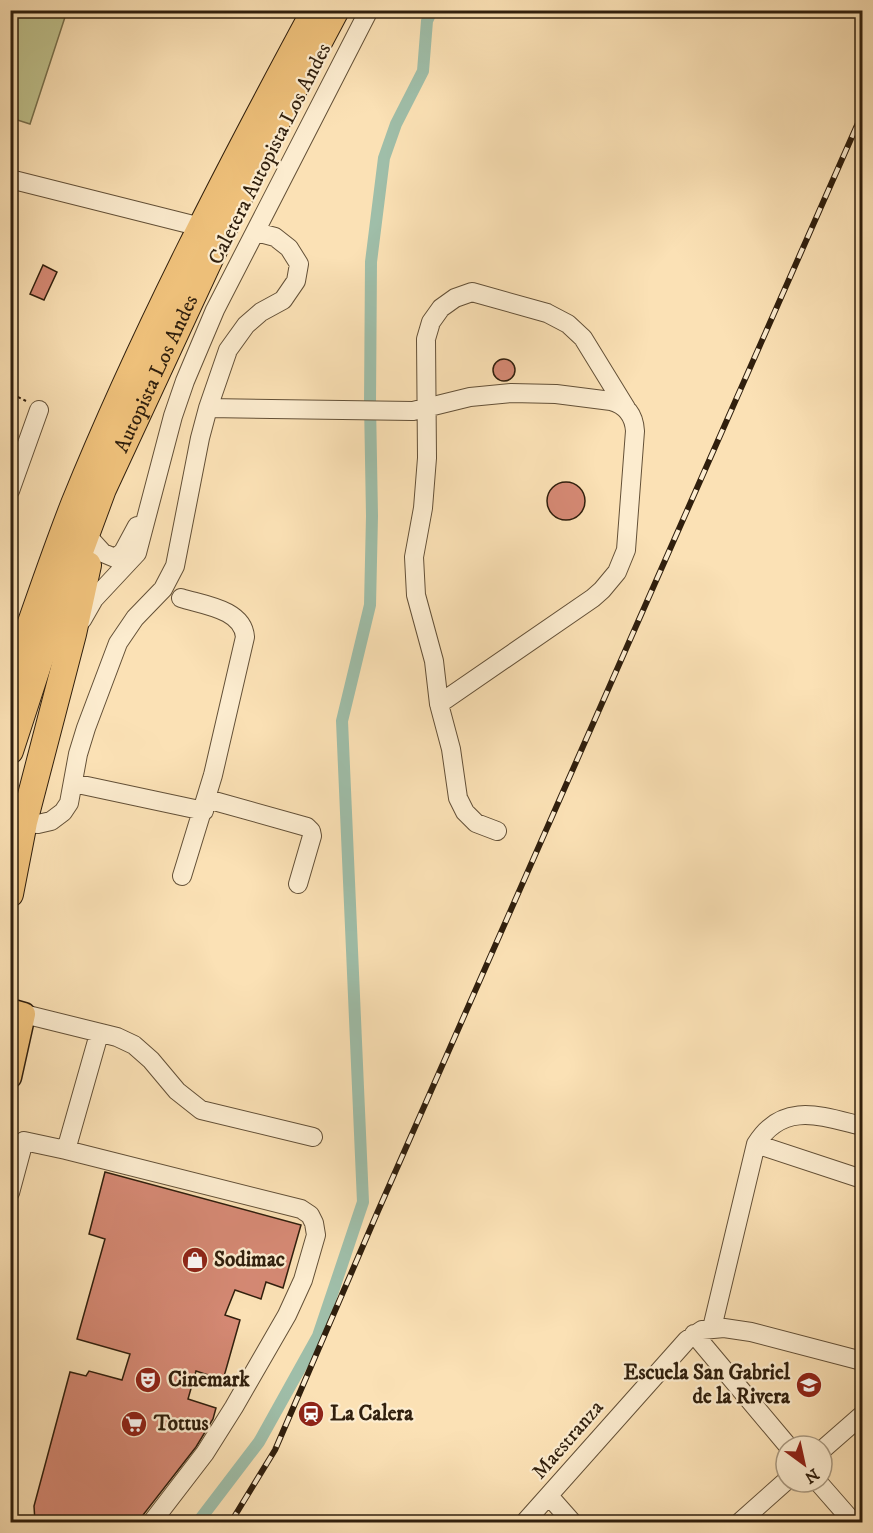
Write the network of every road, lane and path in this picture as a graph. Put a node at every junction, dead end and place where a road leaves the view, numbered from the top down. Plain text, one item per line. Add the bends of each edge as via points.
1 (315, 10) edge
2 (336, 10) edge
3 (369, 10) edge
4 (10, 179) edge
5 (201, 227) junction
6 (255, 232) junction
7 (10, 393) edge
8 (208, 408) junction
9 (626, 408) junction
10 (425, 409) junction
11 (39, 410) joint
12 (15, 461) edge
13 (103, 489) junction
14 (154, 489) junction
15 (10, 491) edge
16 (93, 542) junction
17 (176, 566) junction
18 (154, 598) junction
19 (181, 598) junction
20 (73, 634) junction
21 (10, 683) edge
22 (439, 704) junction
23 (10, 751) edge
24 (73, 783) junction
25 (205, 805) junction
26 (24, 822) junction
27 (497, 831) dead end
28 (182, 876) dead end
29 (298, 884) dead end
30 (10, 894) edge
31 (17, 1012) edge
32 (99, 1034) junction
33 (10, 1077) edge
34 (862, 1126) edge
35 (313, 1137) dead end
36 (756, 1144) junction
37 (66, 1150) junction
38 (862, 1179) edge
39 (10, 1193) edge
40 (712, 1328) junction
41 (694, 1334) junction
42 (862, 1361) edge
43 (862, 1414) edge
44 (778, 1434) edge
45 (834, 1439) edge
46 (774, 1492) edge
47 (828, 1494) edge
48 (549, 1496) junction
49 (152, 1522) edge
50 (525, 1522) edge
51 (572, 1522) edge
52 (740, 1522) edge
53 (853, 1522) edge

1 - 5 highway, Autopista Los Andes
2 - 13 highway, Autopista Los Andes via 228,220
3 - 6 street, Caletera Autopista Los Andes
4 - 5 street
5 - 21 highway, Autopista Los Andes via 74,504
6 - 8 street via 274,237 289,248 299,264 297,281 283,300 261,312 239,333 228,350
6 - 14 street, Caletera Autopista Los Andes via 215,310 185,381
7 - 11 path
8 - 10 street
8 - 17 street
9 - 10 street via 611,401 511,393 451,400
9 - 10 street via 590,346 568,324 472,292 448,302 431,322 426,339
9 - 22 street via 635,431 626,550 617,572 593,598
10 - 22 street via 425,483 414,582 434,661
11 - 12 street
12 - 15 street
13 - 16 highway
13 - 23 highway, Autopista Los Andes
14 - 16 street, Caletera Autopista Los Andes via 131,539 118,556 110,558
14 - 20 street, Caletera Autopista Los Andes via 137,553 94,599
16 - 20 highway
17 - 18 street
17 - 19 street
18 - 19 street
18 - 24 street via 118,643 86,728
19 - 25 street via 234,616 245,633
20 - 26 highway
22 - 27 street via 461,805 476,823
24 - 25 street
24 - 26 street via 69,803 57,817 38,824
25 - 28 street
25 - 29 street via 307,827 312,836
26 - 30 highway
31 - 32 street
31 - 33 main road
32 - 35 street via 117,1037 141,1049 177,1091 201,1110
32 - 37 street
34 - 36 street via 809,1113 786,1118 765,1131
36 - 38 street
36 - 40 street
37 - 39 street via 24,1141
37 - 49 street via 301,1209 314,1223 316,1235 303,1280 287,1315 205,1453
40 - 41 street
40 - 42 street via 751,1332
41 - 44 street
41 - 48 street, Maestranza
43 - 45 street
46 - 52 street
47 - 53 street
48 - 50 street, Maestranza
48 - 51 street

